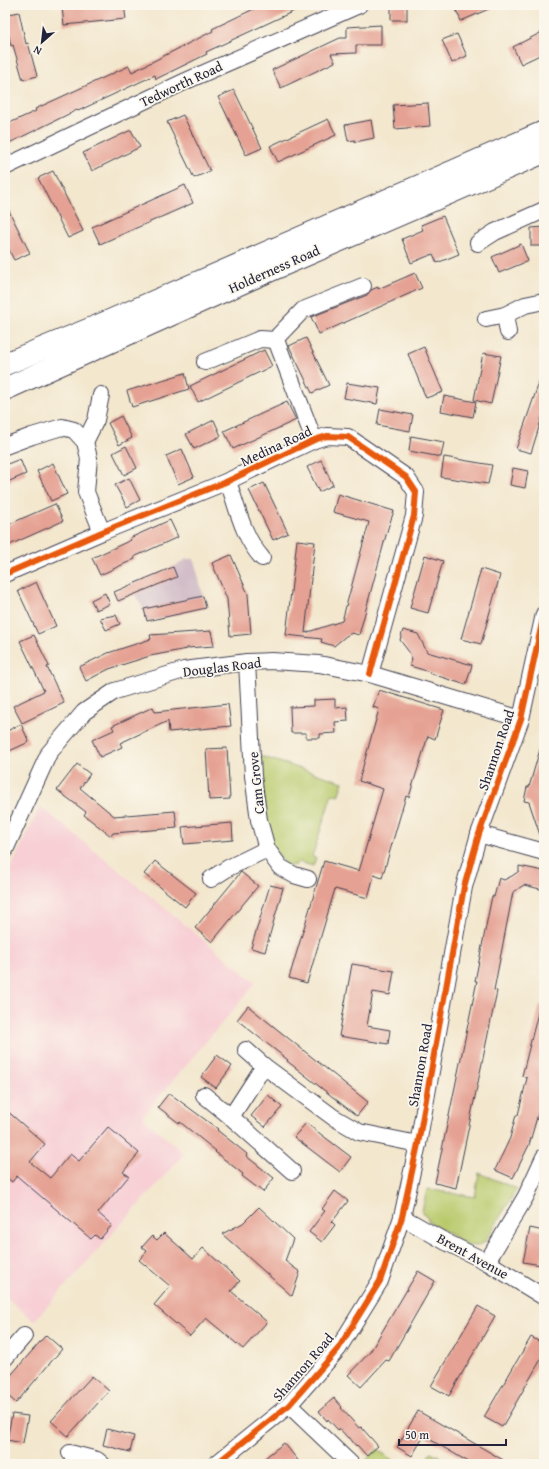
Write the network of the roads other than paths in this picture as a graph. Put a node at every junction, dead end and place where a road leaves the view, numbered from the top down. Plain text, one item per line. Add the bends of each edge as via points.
1 (359, 5) edge
2 (544, 132) edge
3 (544, 152) edge
4 (5, 167) edge
5 (544, 210) edge
6 (478, 243) dead end
7 (363, 286) dead end
8 (544, 302) edge
9 (505, 315) junction
10 (486, 320) dead end
11 (508, 332) dead end
12 (276, 340) junction
13 (205, 362) dead end
14 (5, 364) edge
15 (5, 389) edge
16 (101, 395) dead end
17 (314, 440) junction
18 (85, 442) junction
19 (5, 446) edge
20 (228, 481) junction
21 (102, 532) junction
22 (262, 558) dead end
23 (5, 574) edge
24 (544, 614) edge
25 (246, 662) junction
26 (370, 674) junction
27 (521, 719) junction
28 (479, 834) junction
29 (267, 849) junction
30 (5, 850) edge
31 (544, 852) edge
32 (211, 879) dead end
33 (308, 879) dead end
34 (246, 1050) dead end
35 (264, 1066) junction
36 (204, 1095) dead end
37 (231, 1117) junction
38 (418, 1144) junction
39 (544, 1157) edge
40 (292, 1171) dead end
41 (402, 1217) junction
42 (488, 1262) junction
43 (544, 1297) edge
44 (24, 1336) dead end
45 (5, 1358) edge
46 (288, 1405) junction
47 (70, 1453) dead end
48 (102, 1464) edge
49 (216, 1464) edge
50 (351, 1464) edge

1 - 4 street, Tedworth Road via 186,81
2 - 14 highway, Holderness Road
3 - 15 highway, Holderness Road via 250,278
5 - 6 street via 495,232
7 - 12 street via 303,310
8 - 9 street via 525,305
9 - 10 street
9 - 11 street
12 - 13 street via 260,339
12 - 17 street
16 - 18 street via 96,420
17 - 20 street, Medina Road
17 - 26 street, Medina Road via 327,436 348,437 406,477 416,492 414,516
18 - 19 street via 74,430 62,427
18 - 21 street via 88,458 86,492
20 - 21 street, Medina Road
20 - 22 street via 245,532 253,548
21 - 23 street, Medina Road
24 - 27 street, Shannon Road
25 - 26 street, Douglas Road via 319,664
25 - 29 street, Cam Grove via 253,776
25 - 30 street, Douglas Road via 184,670 115,691 84,712 49,753
26 - 27 street, Douglas Road
27 - 28 street, Shannon Road
28 - 31 street
28 - 38 street, Shannon Road via 464,887
29 - 32 street
29 - 33 street, Cam Grove via 280,867
34 - 35 street
35 - 37 street
35 - 38 street via 333,1117 359,1132
36 - 37 street
37 - 40 street
38 - 41 street, Shannon Road
39 - 42 street via 526,1196
41 - 42 street, Brent Avenue
41 - 46 street, Shannon Road via 380,1281 338,1349
42 - 43 street, Brent Avenue
44 - 45 street
46 - 49 street, Shannon Road
46 - 50 street
47 - 48 street via 97,1460

